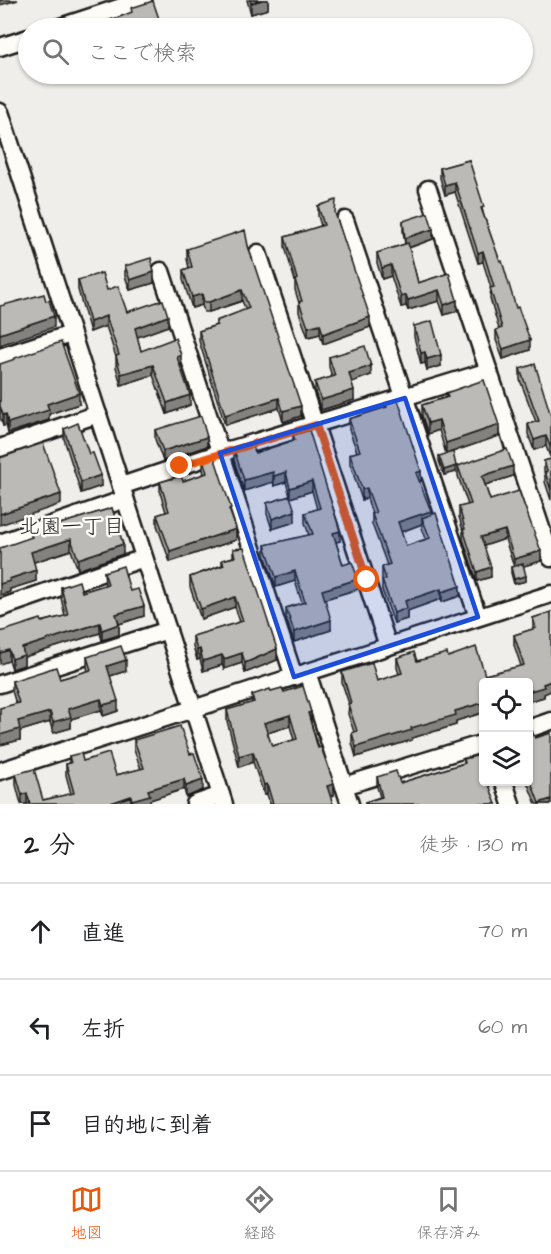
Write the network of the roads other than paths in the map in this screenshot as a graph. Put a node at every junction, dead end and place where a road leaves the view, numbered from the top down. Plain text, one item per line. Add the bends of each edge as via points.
1 (142, 0) edge
2 (87, 18) edge
3 (18, 42) edge
4 (0, 48) edge
5 (0, 112) edge
6 (428, 189) dead end
7 (345, 220) dead end
8 (258, 253) dead end
9 (161, 272) dead end
10 (71, 334) junction
11 (0, 357) edge
12 (489, 371) junction
13 (405, 398) junction
14 (98, 414) junction
15 (316, 425) junction
16 (0, 448) edge
17 (220, 453) junction
18 (123, 492) junction
19 (0, 543) edge
20 (144, 558) junction
21 (551, 558) edge
22 (551, 594) edge
23 (0, 608) edge
24 (478, 617) junction
25 (168, 630) junction
26 (388, 646) junction
27 (300, 674) junction
28 (0, 684) edge
29 (193, 709) junction
30 (551, 721) edge
31 (533, 727) edge
32 (479, 744) edge
33 (0, 771) edge
34 (344, 786) junction
35 (505, 786) edge
36 (223, 800) edge
37 (195, 804) edge
38 (350, 804) edge
39 (511, 804) edge

1 - 2 street
3 - 4 street
5 - 10 street
6 - 12 street
7 - 13 street
8 - 15 street
9 - 17 street
10 - 11 street
10 - 14 street
12 - 13 street
12 - 21 street
13 - 15 street
13 - 24 street
14 - 16 street
14 - 18 street
15 - 17 street
15 - 26 street
17 - 18 street
17 - 27 street
18 - 19 street
18 - 20 street
20 - 23 street
20 - 25 street
22 - 24 street
24 - 26 street
25 - 28 street
25 - 29 street
26 - 27 street
27 - 29 street
27 - 34 street
29 - 33 street
29 - 36 street
30 - 31 street
32 - 34 street
34 - 38 street
35 - 39 street
36 - 37 street

